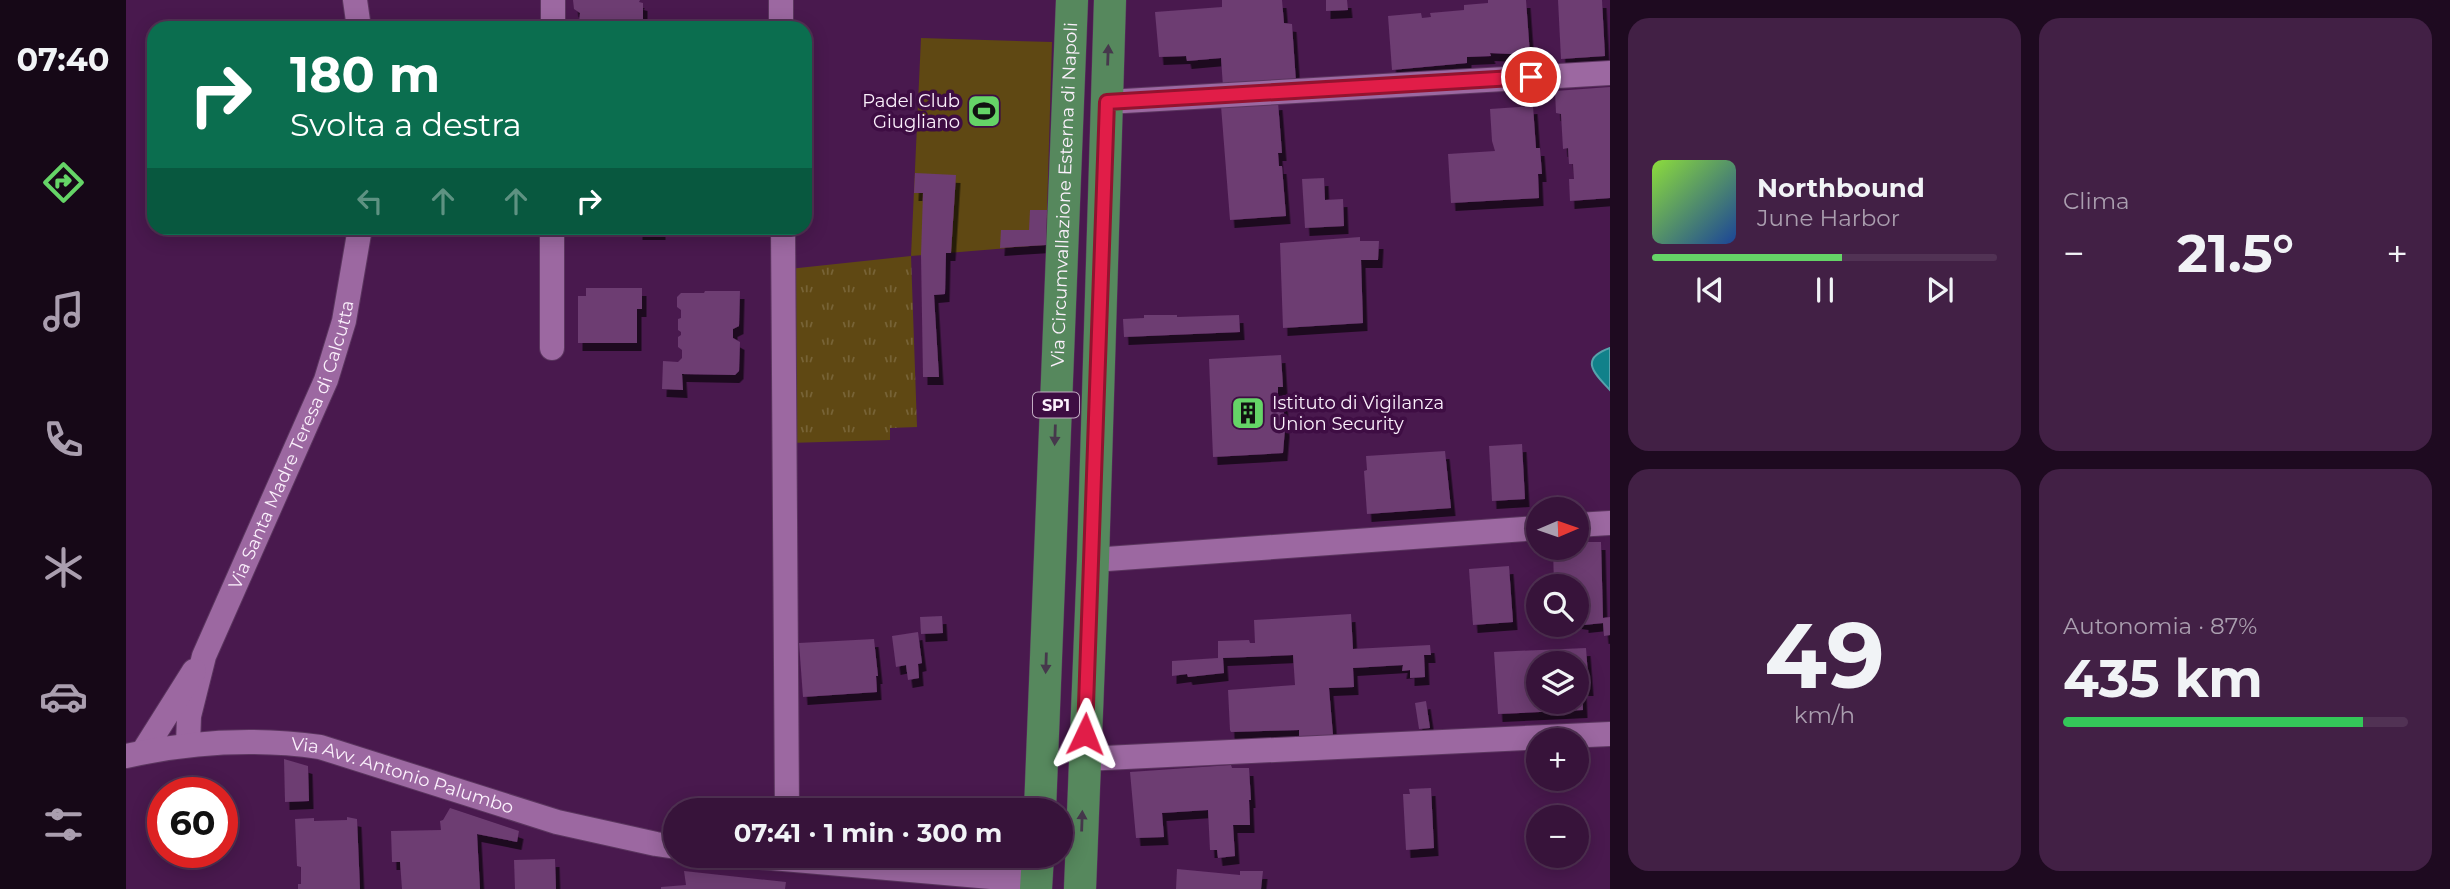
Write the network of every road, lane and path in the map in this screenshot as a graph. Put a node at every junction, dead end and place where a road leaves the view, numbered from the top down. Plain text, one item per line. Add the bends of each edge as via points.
1 (355, 0) edge
2 (553, 0) edge
3 (781, 0) edge
4 (1072, 0) edge
5 (1110, 0) edge
6 (358, 21) edge
7 (553, 21) edge
8 (781, 21) edge
9 (1610, 73) edge
10 (1107, 102) junction
11 (359, 235) edge
12 (552, 235) edge
13 (783, 235) edge
14 (552, 348) dead end
15 (1610, 523) edge
16 (1589, 524) edge
17 (1526, 529) edge
18 (1093, 560) junction
19 (204, 656) junction
20 (1610, 734) edge
21 (188, 745) junction
22 (135, 754) edge
23 (1084, 759) junction
24 (786, 798) edge
25 (1040, 798) edge
26 (663, 844) edge
27 (934, 868) edge
28 (1037, 875) edge
29 (1080, 889) edge

1 - 6 street
2 - 7 street
3 - 8 street
4 -> 25 main road, Via Circumvallazione Esterna di Napoli / SP1
10 -> 5 main road, SP1
9 - 10 street
10 - 18 main road, SP1
11 - 19 street, Via Santa Madre Teresa di Calcutta via 344,321 326,380
12 - 14 street
13 - 24 street
15 - 16 street
17 - 18 street
18 - 23 main road, SP1
19 - 21 street, Via Santa Madre Teresa di Calcutta via 189,716
19 - 22 street, Via Santa Madre Teresa di Calcutta
20 - 23 street
21 - 22 street, Via Avv. Antonio Palumbo
21 - 26 street, Via Avv. Antonio Palumbo via 285,742 320,747 557,822
29 -> 23 main road, SP1
27 - 28 street

